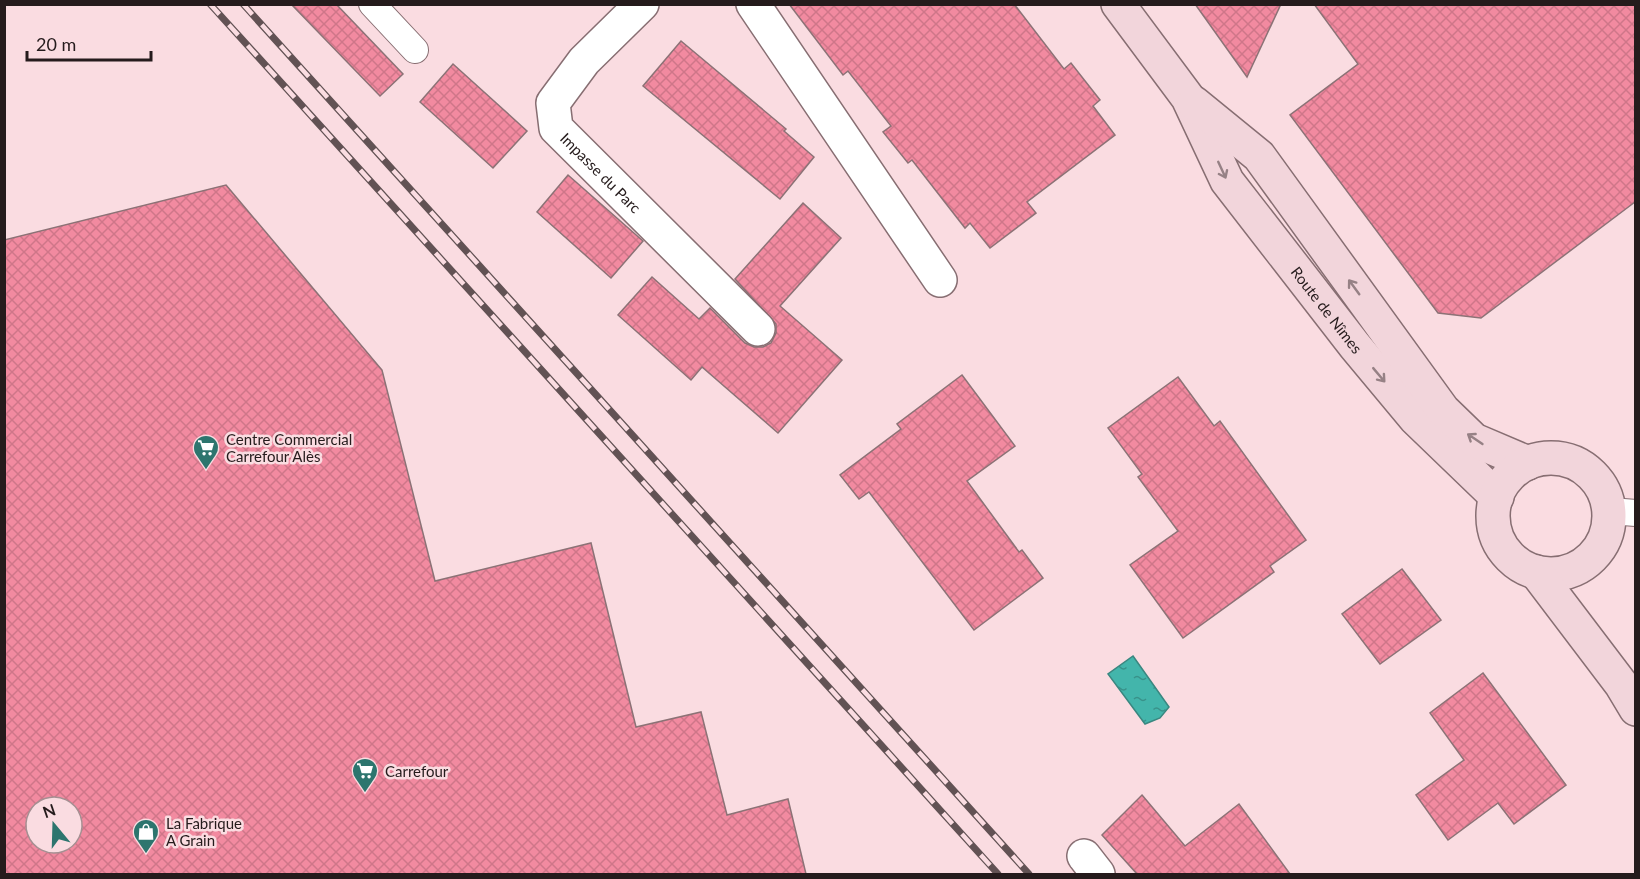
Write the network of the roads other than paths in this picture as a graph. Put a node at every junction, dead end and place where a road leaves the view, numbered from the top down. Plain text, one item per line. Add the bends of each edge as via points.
1 (372, 4) edge
2 (642, 4) edge
3 (1118, 4) edge
4 (752, 5) edge
5 (415, 50) dead end
6 (1188, 98) junction
7 (940, 280) dead end
8 (758, 329) dead end
9 (1528, 463) junction
10 (1497, 497) junction
11 (1623, 512) edge
12 (1581, 566) junction
13 (1536, 572) junction
14 (1583, 637) junction
15 (1630, 697) edge

1 - 5 lane
2 - 8 street, Impasse du Parc via 584,61 553,103 556,128
3 - 6 main road, Route de Nîmes
4 - 7 street
9 -> 6 main road, Route de Nîmes via 1474,440 1443,410 1259,156
6 -> 10 main road, Route de Nîmes via 1227,181 1415,418
9 - 10 main road via 1504,483
9 - 11 main road via 1566,460 1583,468
10 - 13 main road via 1493,517 1497,537 1507,554
11 - 12 main road via 1599,550
12 - 13 main road via 1556,574
12 - 14 main road
13 - 14 main road
14 - 15 main road

